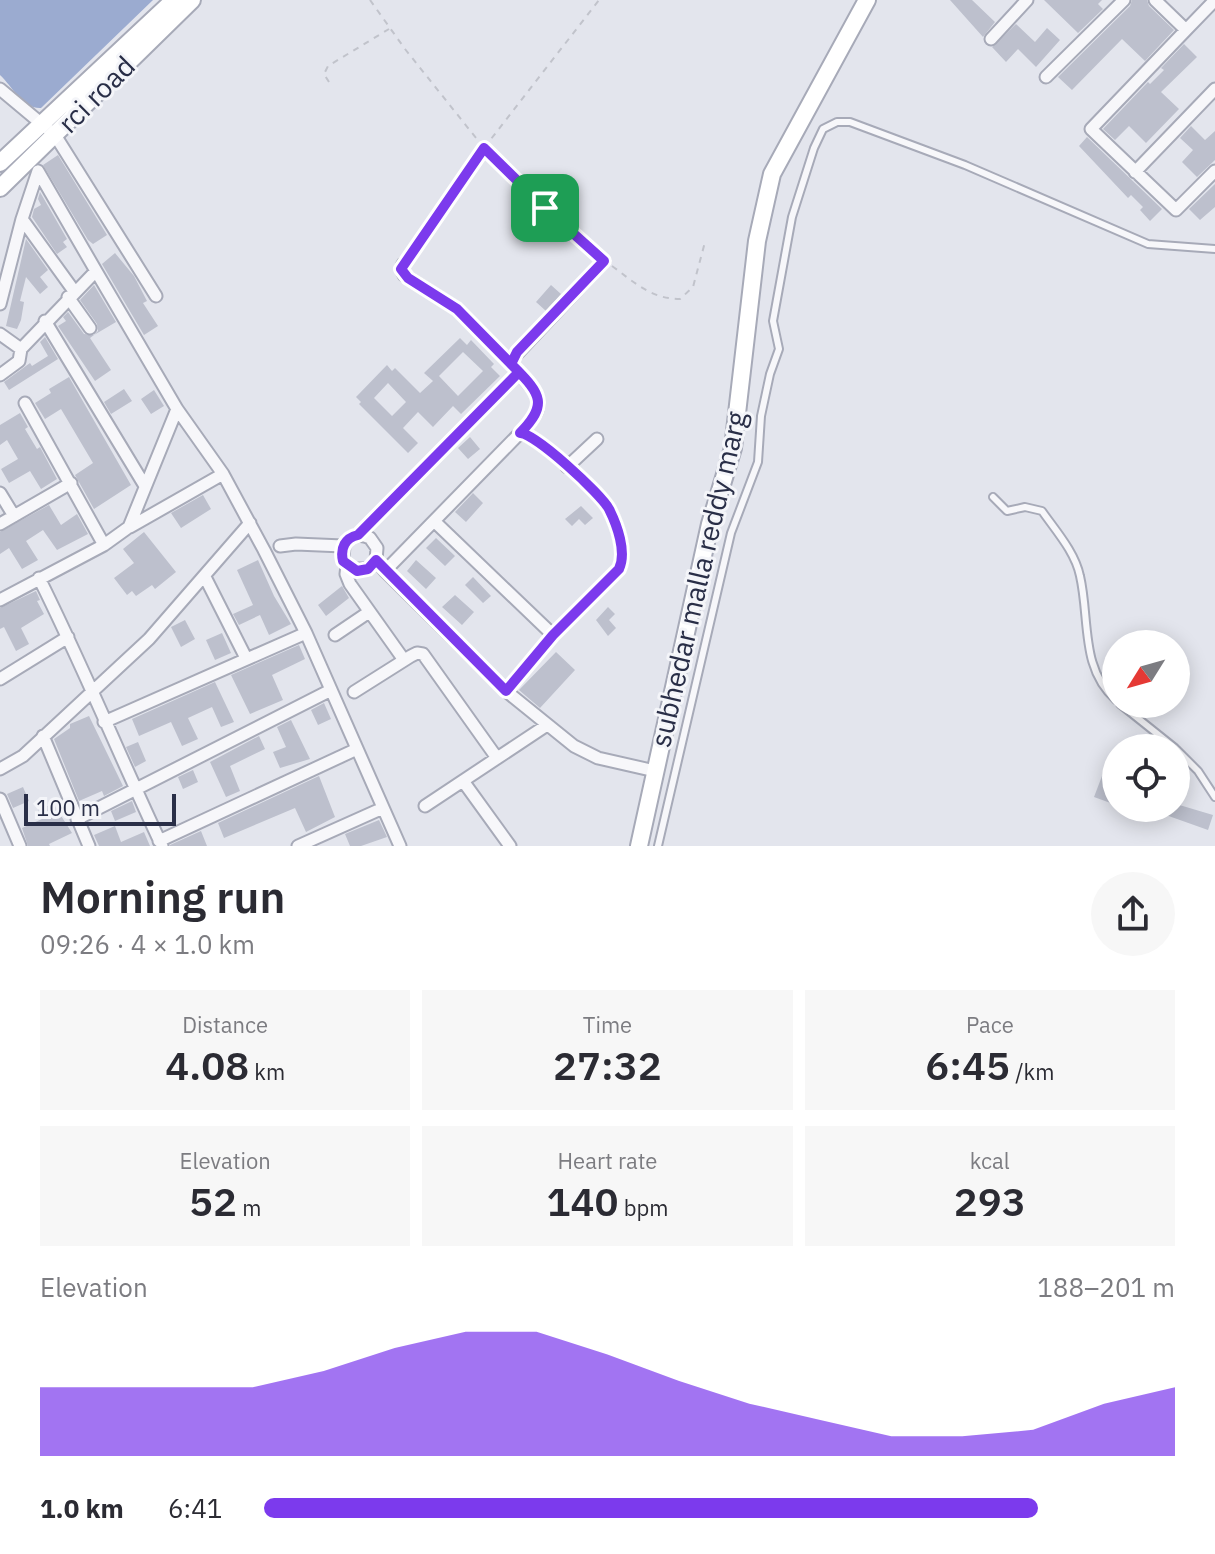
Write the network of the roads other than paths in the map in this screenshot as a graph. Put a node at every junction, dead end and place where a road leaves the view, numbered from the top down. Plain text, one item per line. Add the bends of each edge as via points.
1 (174, 0) edge
2 (192, 0) edge
3 (867, 0) edge
4 (1027, 0) edge
5 (1124, 0) edge
6 (1155, 0) edge
7 (1215, 0) edge
8 (1186, 30) junction
9 (991, 39) dead end
10 (1046, 77) dead end
11 (0, 89) edge
12 (1215, 89) edge
13 (42, 123) junction
14 (55, 135) junction
15 (0, 163) edge
16 (1215, 171) edge
17 (1135, 172) junction
18 (0, 188) edge
19 (22, 219) junction
20 (1215, 249) edge
21 (604, 261) road end
22 (403, 264) road end
23 (96, 271) junction
24 (3, 292) edge
25 (71, 294) junction
26 (156, 296) dead end
27 (45, 321) junction
28 (90, 328) dead end
29 (0, 334) edge
30 (21, 349) junction
31 (515, 368) junction
32 (0, 375) edge
33 (25, 403) dead end
34 (177, 409) junction
35 (520, 433) junction
36 (597, 439) dead end
37 (567, 467) junction
38 (223, 474) junction
39 (71, 483) junction
40 (145, 486) junction
41 (0, 493) edge
42 (993, 497) dead end
43 (14, 516) junction
44 (434, 521) junction
45 (250, 523) junction
46 (0, 524) edge
47 (129, 527) junction
48 (358, 535) junction
49 (104, 545) junction
50 (280, 546) dead end
51 (343, 546) junction
52 (376, 560) junction
53 (347, 565) junction
54 (385, 571) junction
55 (205, 577) junction
56 (39, 578) junction
57 (0, 600) edge
58 (369, 612) junction
59 (306, 633) junction
60 (335, 635) dead end
61 (553, 635) junction
62 (68, 637) junction
63 (246, 658) junction
64 (404, 660) junction
65 (0, 679) edge
66 (1102, 686) edge
67 (331, 690) junction
68 (506, 691) junction
69 (90, 692) junction
70 (354, 692) dead end
71 (1137, 718) edge
72 (104, 722) junction
73 (547, 725) junction
74 (1157, 734) edge
75 (43, 736) junction
76 (357, 749) junction
77 (497, 758) junction
78 (1190, 763) edge
79 (0, 769) edge
80 (655, 771) junction
81 (463, 781) junction
82 (135, 789) junction
83 (1215, 797) edge
84 (0, 799) edge
85 (425, 806) dead end
86 (383, 808) junction
87 (77, 819) junction
88 (160, 844) edge
89 (18, 845) edge
90 (89, 846) edge
91 (298, 846) edge
92 (400, 846) edge
93 (510, 846) edge
94 (639, 846) edge
95 (658, 846) edge

1 - 13 main road, rci road
2 - 14 main road, rci road
3 - 80 main road, subhedar malla reddy marg via 772,174 757,241 733,448 710,524
4 - 9 street
5 - 10 street
6 - 8 street
7 - 8 street
8 - 17 street via 1091,129
11 - 13 street
12 - 17 street
13 - 14 street
13 - 15 main road, rci road
14 - 18 main road, rci road
14 - 26 street
16 - 17 street via 1176,210
19 - 23 street via 38,171
19 - 24 street
19 - 25 street
20 - 95 lane via 1148,244 850,122 823,129 792,217 773,321 779,349 761,416 758,462 731,533
21 - 31 street via 517,352
22 - 31 street via 404,275 457,309
23 - 25 street
23 - 34 street
25 - 27 street
25 - 28 street
27 - 30 street
27 - 40 street
29 - 30 street
30 - 32 street via 19,361
31 - 35 street via 537,392 539,403 534,420
31 - 48 lane
33 - 39 street
34 - 38 street
34 - 40 street
35 - 37 street via 527,433
35 - 44 street
36 - 37 street
37 - 61 street via 608,507 623,561
38 - 45 street
38 - 47 street
39 - 43 street
39 - 49 street
40 - 47 street
41 - 43 street
42 - 66 lane via 1007,511 1042,511 1068,548 1080,574 1093,669
43 - 46 street
44 - 54 street
44 - 61 street
45 - 55 street
45 - 59 street
47 - 49 street
48 - 51 street
48 - 52 street via 375,542
49 - 56 street
50 - 51 street
51 - 53 street
52 - 53 street via 362,571
52 - 54 street
53 - 58 street via 347,579
54 - 68 street
55 - 63 street
55 - 69 street via 149,639
56 - 57 street
56 - 62 street
58 - 60 street
58 - 64 street
59 - 63 street
59 - 67 street
61 - 68 street
62 - 65 street
62 - 69 street
63 - 72 street
64 - 70 street
64 - 77 street via 423,654
67 - 76 street
67 - 82 street
68 - 73 street
69 - 72 street
69 - 75 street
71 - 74 lane
72 - 82 street
73 - 77 street
73 - 80 street via 598,758
75 - 79 street
75 - 87 street
76 - 86 street
76 - 88 street
77 - 81 street
78 - 83 lane
80 - 94 main road, subhedar malla reddy marg
81 - 85 street
81 - 93 street
82 - 87 street
82 - 88 street
84 - 89 street
86 - 91 street
86 - 92 street
87 - 90 street

